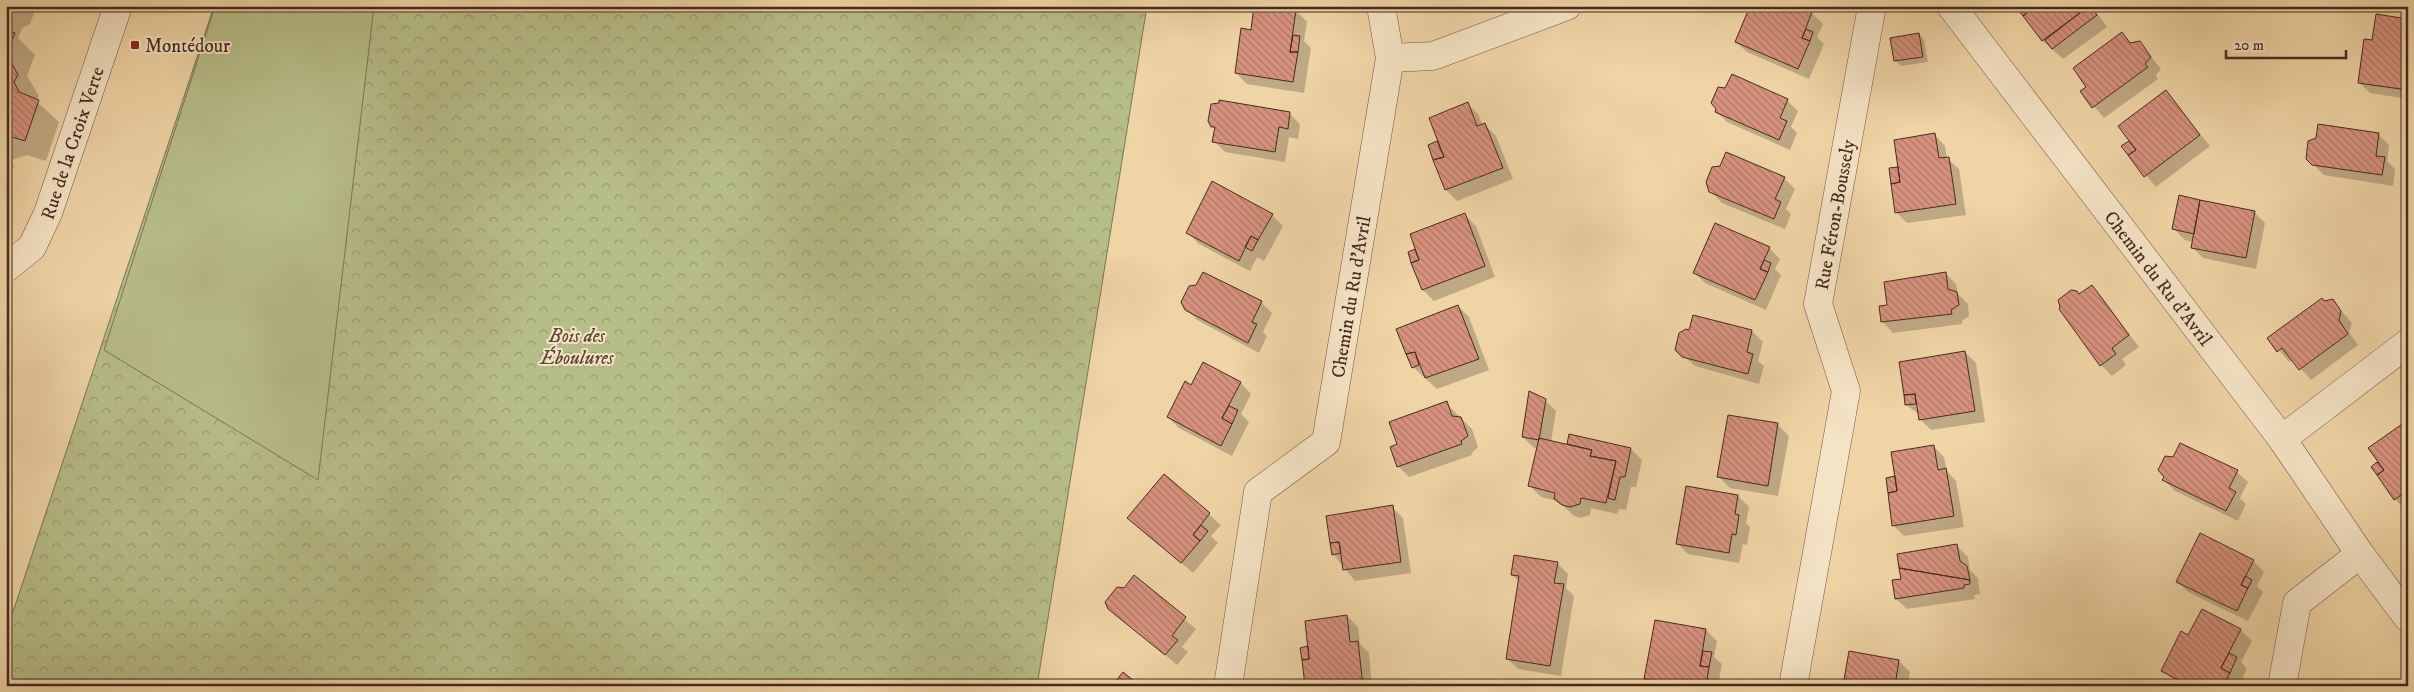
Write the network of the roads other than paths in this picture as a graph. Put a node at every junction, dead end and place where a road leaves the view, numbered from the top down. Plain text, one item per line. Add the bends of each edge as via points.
1 (118, 6) edge
2 (1381, 6) edge
3 (1567, 6) edge
4 (1872, 6) edge
5 (1951, 6) edge
6 (1390, 58) junction
7 (6, 268) edge
8 (2408, 343) edge
9 (2282, 439) junction
10 (2360, 554) junction
11 (2408, 618) edge
12 (1228, 686) edge
13 (1793, 686) edge
14 (2282, 686) edge

1 - 7 street, Rue de la Croix Verte via 48,213 32,247
2 - 6 street, Chemin du Ru d'Avril
3 - 6 street via 1433,56
4 - 13 street, Rue Féron-Boussely via 1818,304 1846,391
5 - 9 street, Chemin du Ru d'Avril
6 - 12 street, Chemin du Ru d'Avril via 1326,442 1258,492
8 - 9 street
9 - 10 street, Chemin du Ru d'Avril
10 - 11 street, Chemin du Ru d'Avril
10 - 14 street via 2297,603

